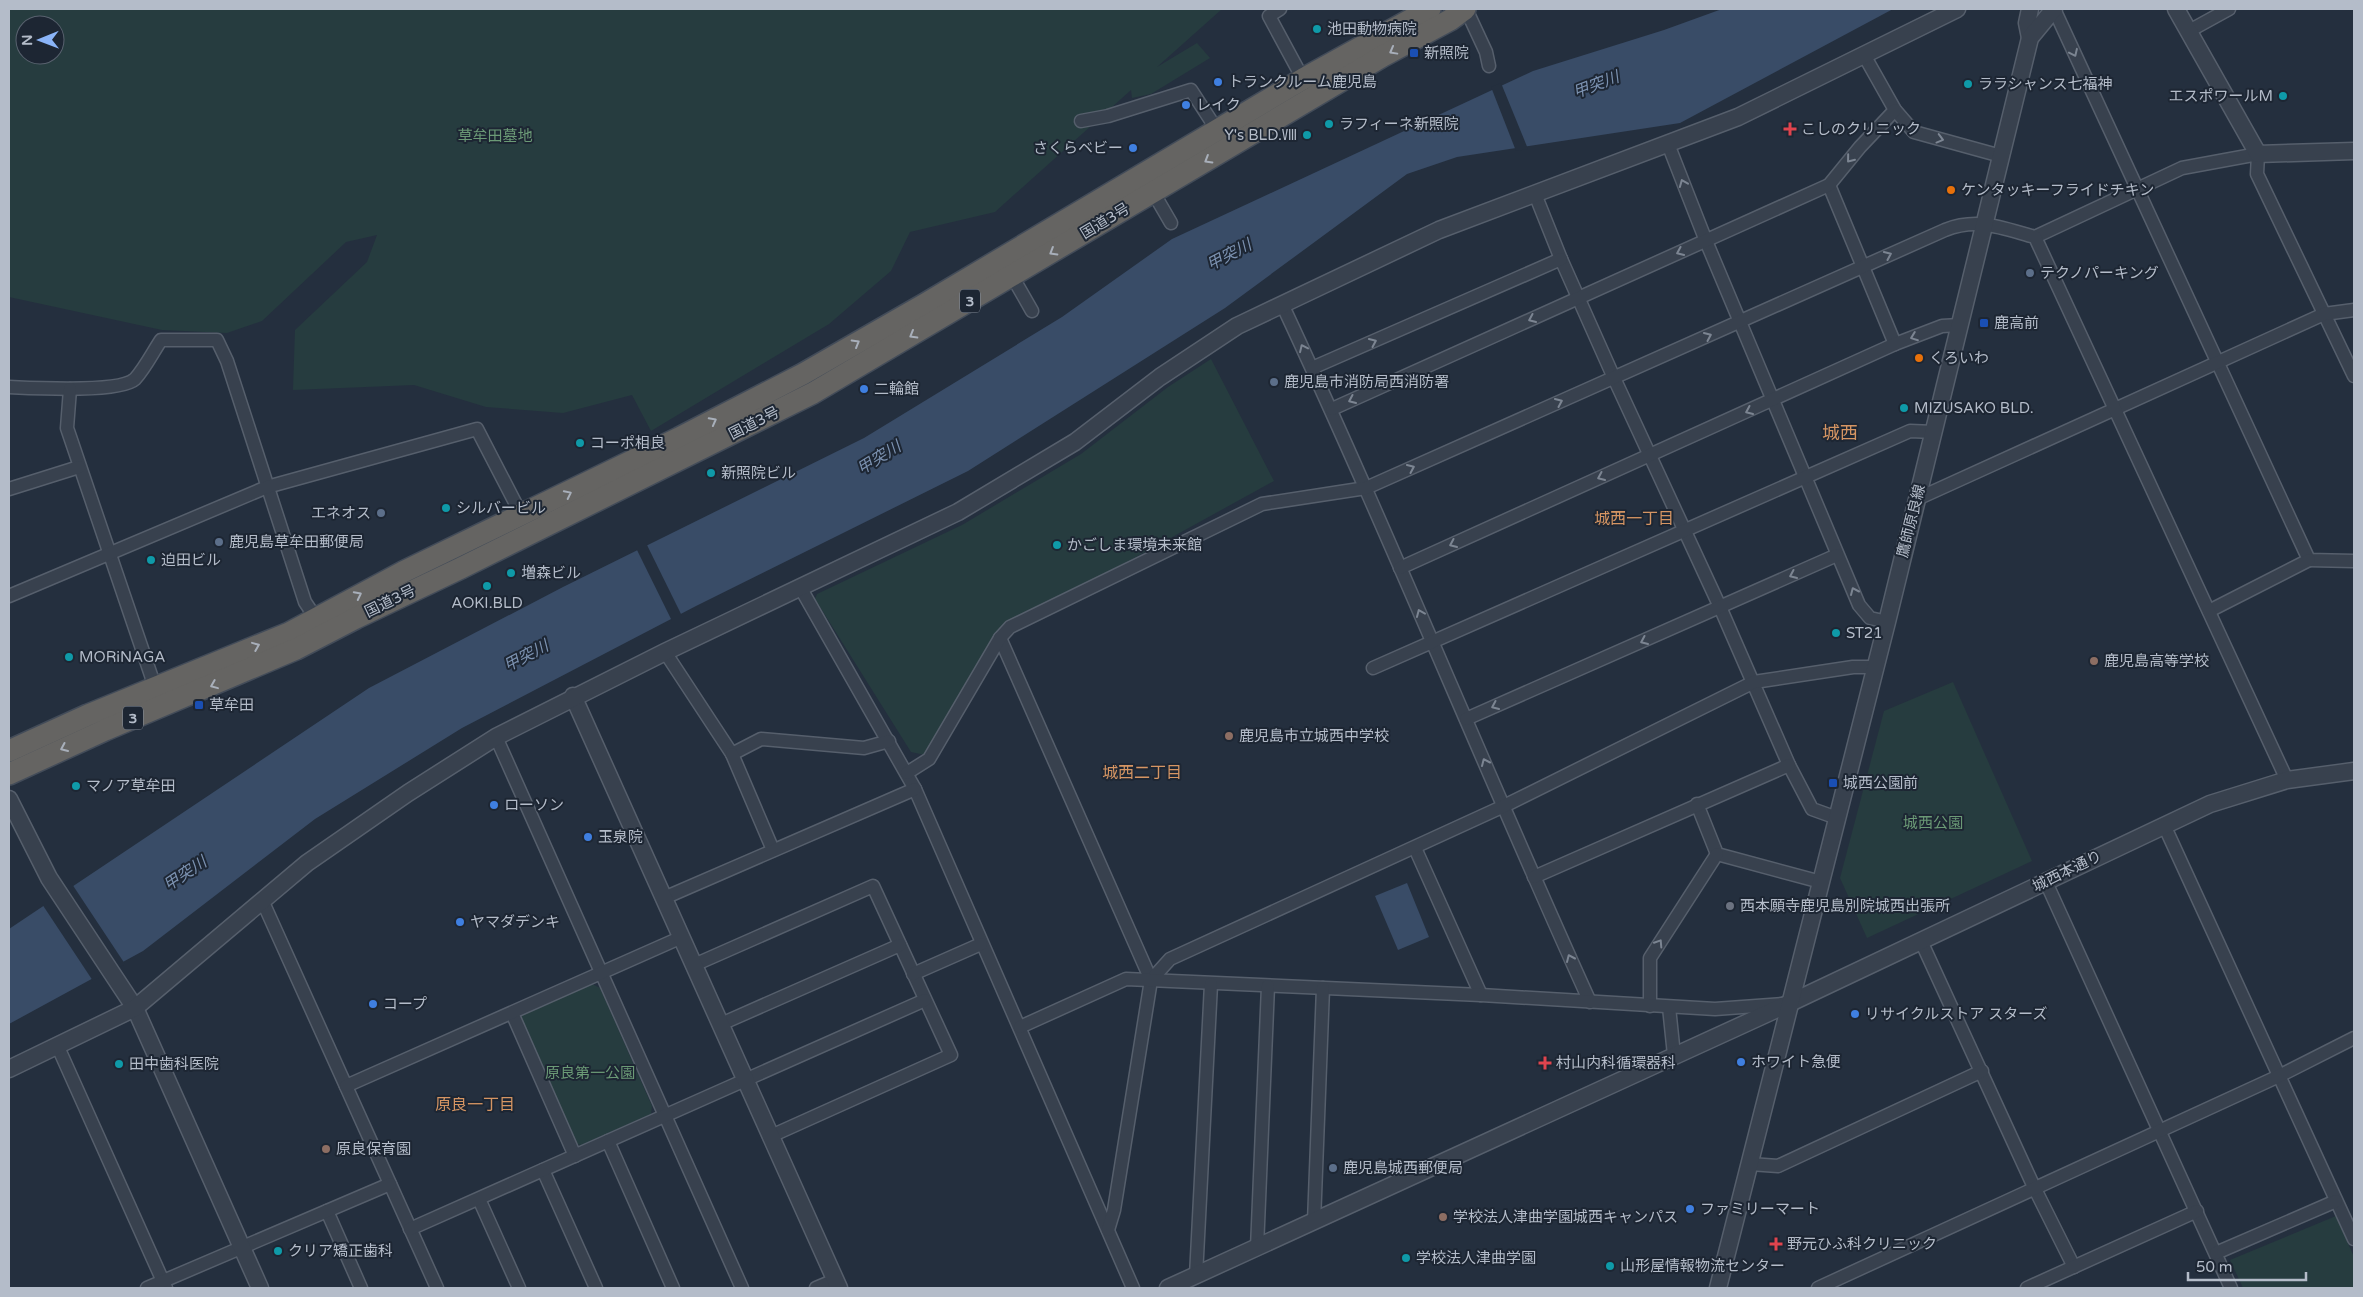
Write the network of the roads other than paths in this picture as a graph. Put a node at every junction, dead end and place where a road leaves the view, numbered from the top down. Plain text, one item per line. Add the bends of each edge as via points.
1 (1280, 9) edge
2 (1430, 9) edge
3 (1466, 9) edge
4 (1958, 9) edge
5 (2030, 9) edge
6 (2054, 9) edge
7 (2176, 9) edge
8 (2229, 9) edge
9 (2189, 31) junction
10 (2030, 38) junction
11 (1864, 56) junction
12 (1489, 66) dead end
13 (1303, 79) junction
14 (1895, 110) junction
15 (1081, 121) dead end
16 (1217, 130) junction
17 (1668, 144) junction
18 (2354, 151) edge
19 (2258, 154) junction
20 (2001, 156) junction
21 (1829, 186) junction
22 (2137, 188) junction
23 (1153, 192) junction
24 (1536, 194) junction
25 (1171, 223) dead end
26 (1984, 223) junction
27 (2035, 237) junction
28 (1706, 241) junction
29 (1561, 259) junction
30 (1862, 267) junction
31 (1012, 276) junction
32 (1578, 298) junction
33 (1282, 304) junction
34 (2354, 310) edge
35 (1032, 311) dead end
36 (2324, 314) junction
37 (1740, 322) junction
38 (1960, 325) junction
39 (1895, 344) junction
40 (2218, 361) junction
41 (1312, 368) junction
42 (2354, 376) edge
43 (1614, 378) junction
44 (9, 387) edge
45 (70, 389) junction
46 (1774, 399) junction
47 (2115, 408) junction
48 (1332, 409) junction
49 (1934, 432) junction
50 (1649, 455) junction
51 (79, 467) junction
52 (1807, 478) junction
53 (266, 487) junction
54 (1366, 488) junction
55 (9, 489) edge
56 (1916, 499) junction
57 (522, 516) junction
58 (1684, 532) junction
59 (108, 554) junction
60 (1837, 555) junction
61 (2309, 560) junction
62 (2354, 561) edge
63 (1400, 568) junction
64 (800, 588) junction
65 (9, 596) edge
66 (1720, 607) junction
67 (2209, 611) junction
68 (1887, 622) junction
69 (321, 625) junction
70 (1000, 638) junction
71 (1432, 643) junction
72 (665, 652) junction
73 (1875, 667) junction
74 (1373, 668) dead end
75 (1754, 682) junction
76 (155, 687) junction
77 (573, 696) junction
78 (1466, 719) junction
79 (496, 737) junction
80 (889, 741) junction
81 (9, 751) edge
82 (732, 754) junction
83 (1789, 765) junction
84 (2354, 771) edge
85 (907, 773) junction
86 (9, 774) edge
87 (2287, 780) junction
88 (916, 789) junction
89 (9, 799) edge
90 (1697, 804) junction
91 (1504, 806) junction
92 (1837, 818) junction
93 (2164, 825) junction
94 (1415, 848) junction
95 (774, 850) junction
96 (1717, 854) junction
97 (1534, 877) junction
98 (2045, 880) junction
99 (1821, 882) junction
100 (664, 898) junction
101 (262, 900) junction
102 (682, 937) junction
103 (1921, 941) junction
104 (982, 944) junction
105 (900, 946) junction
106 (694, 965) junction
107 (601, 973) junction
108 (914, 974) junction
109 (1151, 980) junction
110 (1211, 984) junction
111 (1268, 986) junction
112 (1323, 988) junction
113 (1481, 995) junction
114 (925, 1000) junction
115 (1590, 1002) junction
116 (1790, 1003) junction
117 (1650, 1006) junction
118 (1669, 1007) junction
119 (135, 1008) junction
120 (512, 1013) junction
121 (721, 1024) junction
122 (1020, 1028) junction
123 (2354, 1038) edge
124 (58, 1047) junction
125 (1674, 1055) junction
126 (9, 1069) edge
127 (1982, 1071) junction
128 (2279, 1076) junction
129 (746, 1080) junction
130 (346, 1086) junction
131 (666, 1115) junction
132 (2160, 1129) junction
133 (771, 1136) junction
134 (608, 1141) junction
135 (574, 1156) junction
136 (1750, 1164) junction
137 (543, 1170) junction
138 (390, 1184) junction
139 (2034, 1187) junction
140 (479, 1199) junction
141 (2336, 1201) junction
142 (327, 1211) junction
143 (2197, 1212) junction
144 (1314, 1222) junction
145 (410, 1229) junction
146 (1108, 1230) junction
147 (2354, 1239) edge
148 (241, 1247) junction
149 (1257, 1248) junction
150 (2216, 1253) junction
151 (2074, 1267) junction
152 (1196, 1276) junction
153 (837, 1284) edge
154 (1838, 1284) edge
155 (165, 1285) edge
156 (147, 1288) edge
157 (260, 1288) edge
158 (361, 1288) edge
159 (437, 1288) edge
160 (519, 1288) edge
161 (596, 1288) edge
162 (673, 1288) edge
163 (742, 1288) edge
164 (816, 1288) edge
165 (1133, 1288) edge
166 (1168, 1288) edge
167 (1718, 1288) edge
168 (1818, 1288) edge
169 (2028, 1288) edge
170 (2231, 1288) edge

1 - 13 street via 1269,16
2 - 13 highway, 国道3号 / 3
3 - 12 street
3 -> 23 highway, 国道3号 / 3
4 - 11 street
5 - 10 street, 鷹師原良線 via 2026,23
6 - 10 street, 鷹師原良線
6 -> 22 street
7 - 9 street
8 - 9 street
9 - 19 street
10 - 20 street, 鷹師原良線
11 - 14 street
11 - 17 street via 1738,117
13 - 16 highway, 国道3号 / 3
14 -> 20 street via 1914,132
14 -> 21 street
15 - 16 street via 1108,116 1191,90
57 -> 16 highway, 国道3号 / 3 via 803,374
17 - 24 street
28 -> 17 street
18 - 19 street
19 - 22 street via 2182,168
19 - 36 street via 2257,174
20 - 26 street, 鷹師原良線
21 - 28 street
21 - 30 street
22 - 27 street
22 - 40 street
23 - 25 street
23 -> 31 highway, 国道3号 / 3
24 - 29 street
24 - 33 street via 1439,230
26 - 27 street
30 -> 26 street via 1962,224
26 - 38 street, 鷹師原良線
27 - 47 street
28 -> 32 street
28 - 37 street
29 - 32 street
41 -> 29 street
30 - 37 street
30 - 39 street
31 - 35 street
31 -> 69 highway, 国道3号 / 3 via 813,393
32 - 43 street
32 -> 48 street
41 -> 33 street
33 - 64 street via 1237,326 1160,377 1075,442 958,512
34 - 36 street
36 - 40 street
36 - 42 street
43 -> 37 street
37 - 46 street
38 -> 39 street via 1942,326
38 - 49 street, 鷹師原良線
39 - 46 street
40 - 47 street
40 - 61 street
41 - 48 street
43 - 50 street
54 -> 43 street
44 - 45 street
45 - 51 street via 68,428
45 - 53 street via 134,380 161,340 217,340 227,361
46 -> 50 street
46 - 52 street
47 - 56 street
47 - 67 street
48 - 54 street
49 - 52 street via 1910,431
49 - 56 street, 鷹師原良線
50 - 58 street
50 -> 63 street
51 - 55 street
51 - 59 street
52 - 58 street
52 - 60 street
53 - 57 street via 477,429
53 - 59 street
53 - 69 street via 304,602
54 - 63 street
54 - 70 street via 1262,504 1010,627
56 - 68 street, 鷹師原良線
69 -> 57 highway, 国道3号 / 3 via 403,572
58 - 66 street
58 - 71 street
59 - 65 street
59 - 76 street
60 -> 66 street
68 -> 60 street via 1870,618 1860,605
61 - 62 street
61 - 67 street
71 -> 63 street
64 - 72 street
64 - 80 street
66 - 75 street
66 -> 78 street
67 - 87 street
68 - 73 street, 鷹師原良線
76 -> 69 highway, 国道3号 / 3 via 289,632
69 -> 86 highway, 国道3号 / 3 via 259,667 105,730
70 - 85 street via 929,759
70 - 109 street
71 - 74 street
71 - 78 street
72 - 77 street
72 - 82 street
73 - 75 street via 1853,667
73 - 92 street, 鷹師原良線
75 - 83 street
75 - 91 street
76 - 81 highway, 国道3号 / 3
77 - 79 street
77 - 100 street
91 -> 78 street
79 - 101 street via 358,826
79 - 107 street
80 - 82 street via 864,748 761,739
80 - 85 street
82 - 95 street
83 - 90 street
83 - 92 street via 1812,809
84 - 87 street, 城西本通り
85 - 88 street
87 - 93 street, 城西本通り via 2210,804
88 - 95 street
88 - 104 street
89 - 119 street via 52,882
90 - 96 street
90 - 97 street
91 - 94 street
91 - 97 street
92 - 99 street, 鷹師原良線
93 - 98 street, 城西本通り
93 - 128 street
94 - 109 street via 1170,959
94 - 113 street
95 - 100 street
96 - 99 street
117 -> 96 street via 1650,958
115 -> 97 street
98 - 103 street, 城西本通り
98 - 132 street
99 - 116 street, 鷹師原良線
100 - 102 street
101 - 119 street
101 - 130 street
102 - 106 street
102 - 107 street
103 - 116 street, 城西本通り
103 - 127 street
104 - 108 street
104 - 122 street
105 - 106 street via 873,886
105 - 108 street
105 - 121 street
106 - 121 street
107 - 120 street
107 - 131 street
108 - 114 street
109 - 110 street
109 - 122 street via 1126,979
109 - 146 street via 1114,1210
110 - 111 street
110 - 152 street
111 - 112 street
111 - 149 street
112 - 113 street
112 - 144 street
113 - 115 street
114 - 129 street
114 - 133 street via 951,1055
115 - 117 street
116 - 118 street via 1715,1009
116 - 125 street, 城西本通り
116 - 136 street, 鷹師原良線
117 - 118 street
118 - 125 street
119 - 124 street
119 - 148 street
120 - 130 street
120 - 135 street
121 - 129 street
122 - 146 street
123 - 128 street
124 - 126 street
124 - 155 street
125 - 144 street, 城西本通り
127 - 136 street via 1778,1166
127 - 139 street
128 - 132 street
128 - 141 street
129 - 131 street
129 - 133 street
130 - 138 street
131 - 134 street
131 - 163 street
132 - 139 street
132 - 143 street
133 - 153 street
134 - 135 street
134 - 162 street
135 - 137 street
136 - 167 street, 鷹師原良線
137 - 140 street
137 - 161 street
138 - 142 street
138 - 145 street
139 - 151 street
139 - 154 street
140 - 145 street
140 - 160 street
141 - 147 street
141 - 150 street
142 - 148 street
142 - 158 street
143 - 150 street
143 - 151 street
144 - 149 street, 城西本通り
145 - 159 street
146 - 165 street
148 - 155 street
148 - 157 street
149 - 152 street, 城西本通り
150 - 170 street
151 - 169 street
152 - 166 street, 城西本通り
153 - 164 street
154 - 168 street
155 - 156 street

